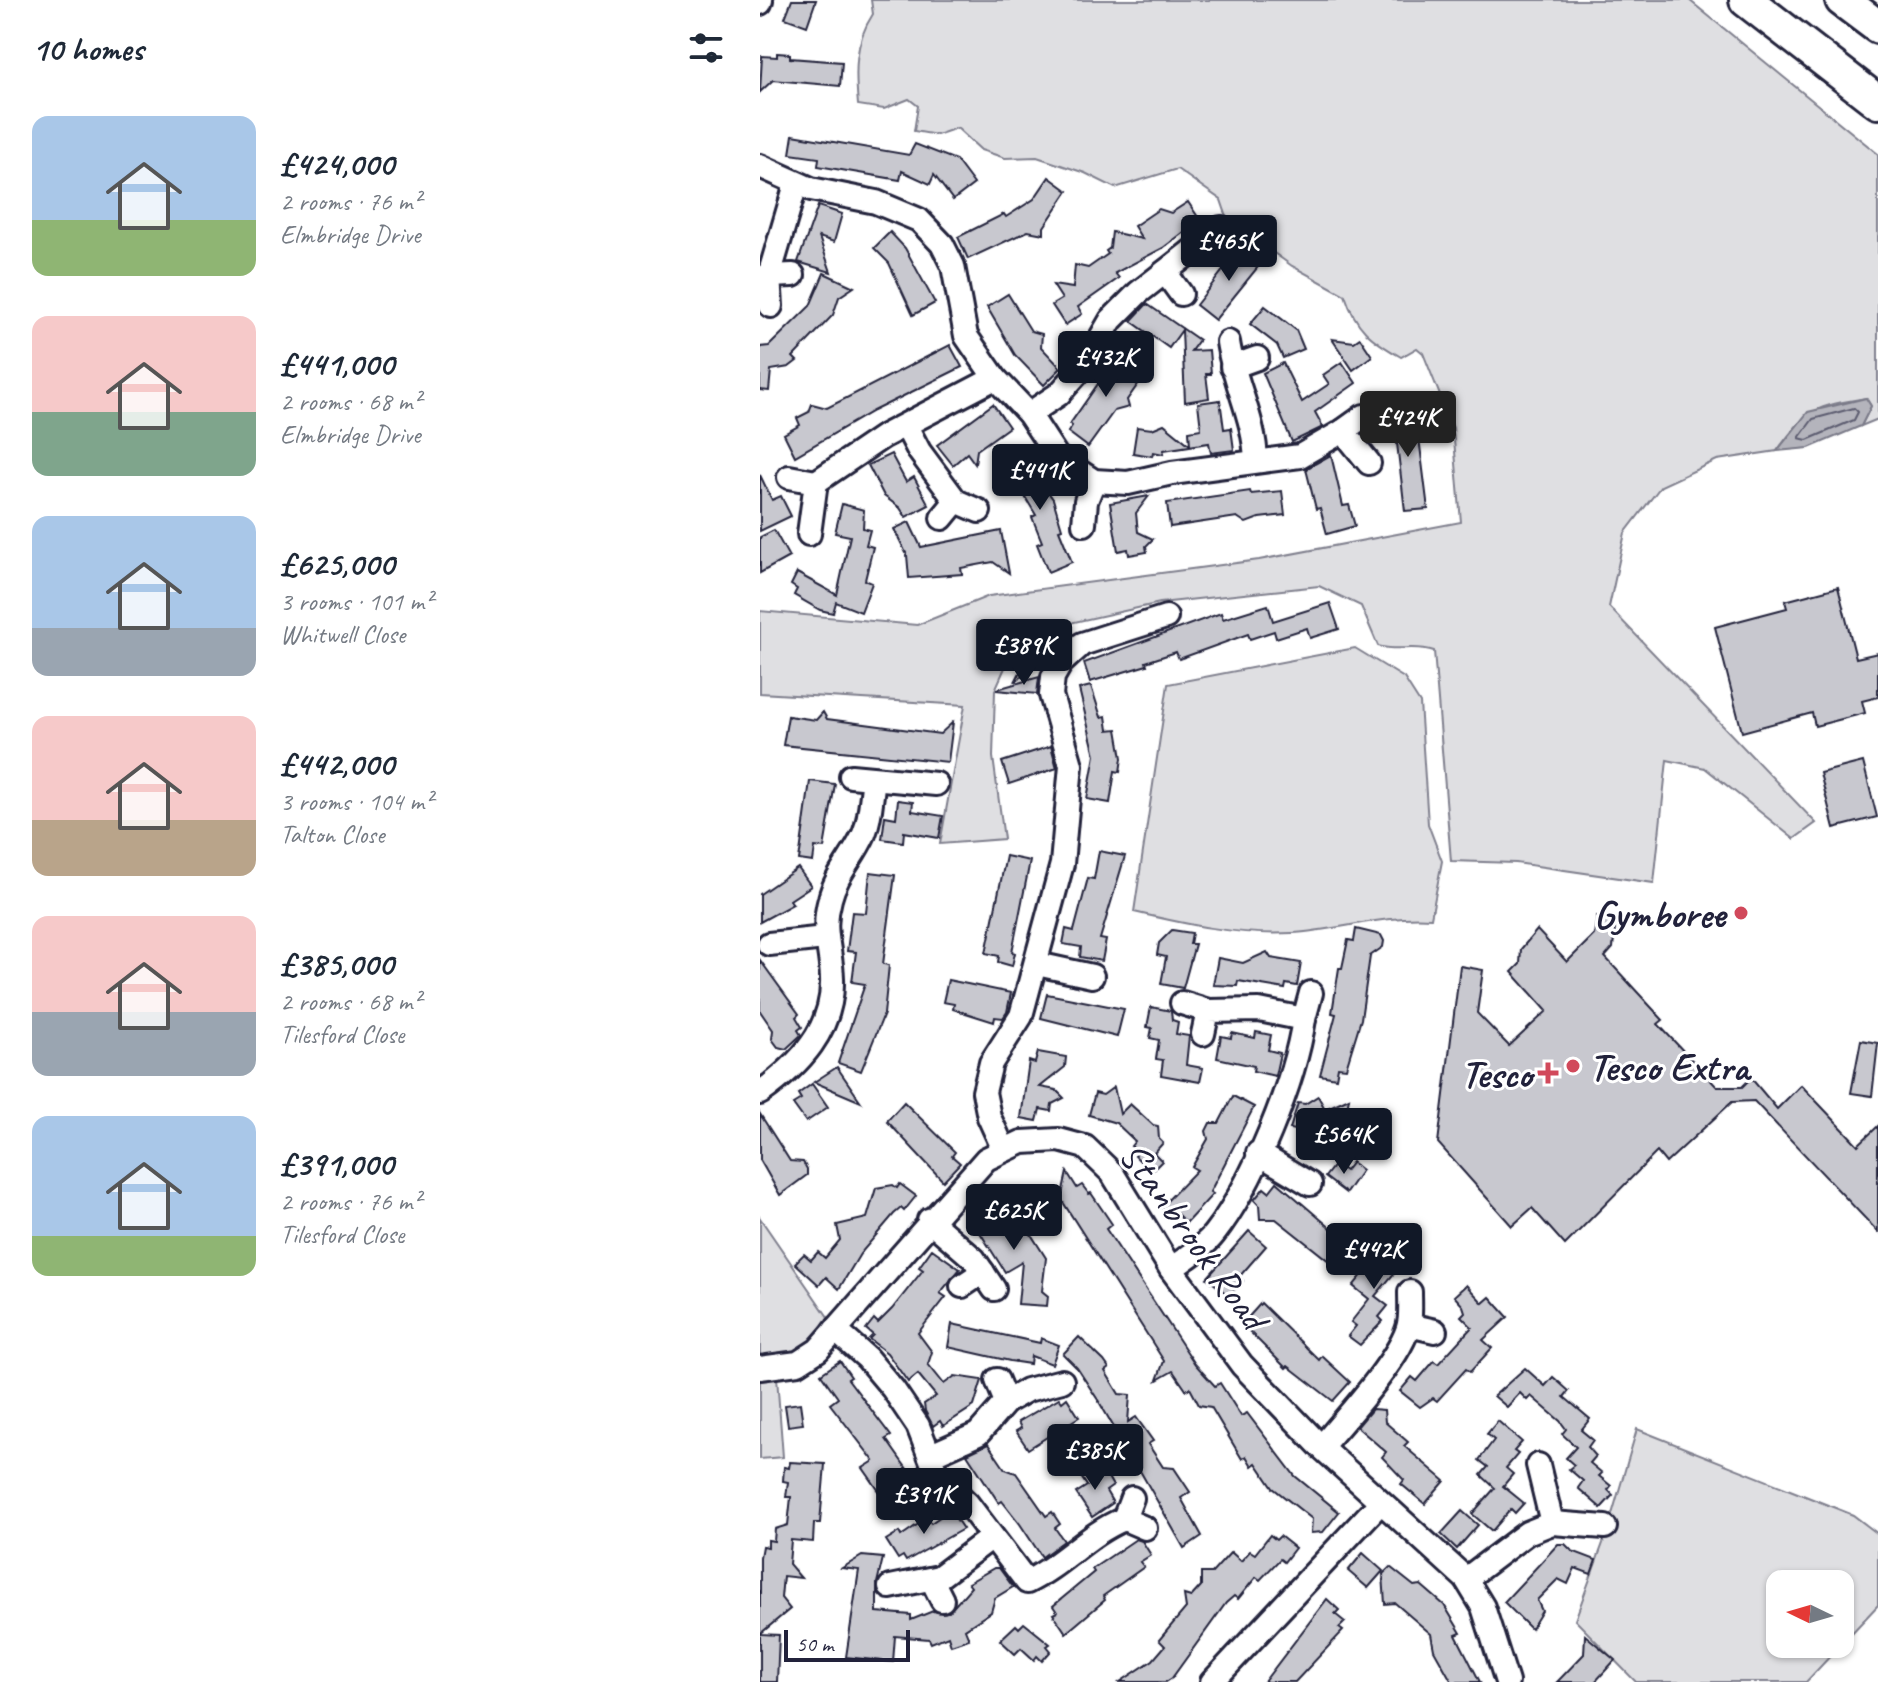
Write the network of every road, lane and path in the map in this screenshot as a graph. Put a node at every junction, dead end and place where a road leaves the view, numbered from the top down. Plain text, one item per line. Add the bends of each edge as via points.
1 (1746, 0) edge
2 (1781, 0) edge
3 (1842, 0) edge
4 (1859, 0) edge
5 (1878, 12) edge
6 (1878, 27) edge
7 (1878, 76) edge
8 (1878, 102) edge
9 (760, 166) edge
10 (796, 184) junction
11 (1221, 228) dead end
12 (1165, 272) junction
13 (793, 275) dead end
14 (769, 276) junction
15 (1181, 294) dead end
16 (771, 306) dead end
17 (1228, 342) dead end
18 (1257, 358) dead end
19 (1232, 367) junction
20 (995, 378) junction
21 (1029, 414) junction
22 (1364, 416) dead end
23 (906, 426) junction
24 (1343, 431) junction
25 (1256, 461) junction
26 (1369, 463) dead end
27 (789, 477) dead end
28 (1094, 481) junction
29 (816, 482) junction
30 (979, 511) dead end
31 (1084, 524) dead end
32 (809, 534) dead end
33 (1166, 617) dead end
34 (936, 784) dead end
35 (825, 938) junction
36 (769, 944) dead end
37 (1037, 964) junction
38 (1092, 976) dead end
39 (1311, 993) dead end
40 (1182, 1003) dead end
41 (1208, 1011) junction
42 (1304, 1019) junction
43 (1203, 1034) dead end
44 (760, 1093) edge
45 (1004, 1150) junction
46 (1258, 1153) junction
47 (1310, 1184) dead end
48 (929, 1220) junction
49 (1171, 1269) junction
50 (962, 1286) dead end
51 (1410, 1292) dead end
52 (1409, 1325) junction
53 (835, 1330) junction
54 (1435, 1331) dead end
55 (760, 1368) edge
56 (997, 1380) dead end
57 (1062, 1381) dead end
58 (1006, 1402) junction
59 (1321, 1447) junction
60 (931, 1455) junction
61 (1538, 1465) dead end
62 (1380, 1503) junction
63 (1552, 1523) junction
64 (1605, 1527) dead end
65 (1145, 1528) dead end
66 (992, 1537) junction
67 (1466, 1579) junction
68 (890, 1587) dead end
69 (1212, 1682) edge
70 (1507, 1682) edge

1 - 8 highway
2 - 7 highway
3 - 6 highway
4 - 5 highway
9 - 10 street
10 - 14 street
10 - 20 street via 876,202 919,220 942,244 953,266 966,336
11 - 12 street
12 - 15 street
12 - 21 street via 1111,320 1085,365 1059,394
13 - 14 street
14 - 16 street
17 - 19 street
18 - 19 street
19 - 25 street via 1255,434
20 - 21 street
20 - 23 street
21 - 28 street via 1057,457
22 - 24 street
23 - 29 street
23 - 30 street via 949,510
24 - 25 street via 1300,456
24 - 26 street
25 - 28 street via 1128,483
27 - 29 street
28 - 31 street
29 - 32 street
33 - 37 street via 1082,644 1071,650 1053,677 1051,695 1071,765 1066,846
34 - 35 street via 862,777 864,832 831,893
35 - 36 street
35 - 44 street via 832,978 822,1028 800,1061
37 - 38 street
37 - 45 street via 1021,1016 991,1063 984,1092
39 - 42 street
40 - 41 street
41 - 42 street via 1259,1010
41 - 43 street
42 - 46 street via 1286,1094
45 - 48 street, Stanbrook Road via 986,1159
45 - 49 street, Stanbrook Road via 1042,1139 1085,1147 1112,1173
46 - 47 street
46 - 49 street via 1214,1234
48 - 50 street via 974,1259 989,1281
48 - 53 street, Stanbrook Road
49 - 59 street, Stanbrook Road via 1242,1365
51 - 52 street
52 - 54 street
52 - 59 street via 1358,1405
53 - 55 street, Stanbrook Road via 798,1363
53 - 60 street via 893,1389
56 - 58 street
57 - 58 street
58 - 60 street via 978,1434
59 - 62 street, Stanbrook Road
60 - 66 street via 937,1475
61 - 63 street
62 - 67 street, Stanbrook Road
62 - 69 street
63 - 64 street
63 - 67 street via 1527,1533
65 - 66 street via 1128,1508 1053,1570 1027,1582
66 - 68 street via 937,1590
67 - 70 street, Stanbrook Road via 1483,1607

